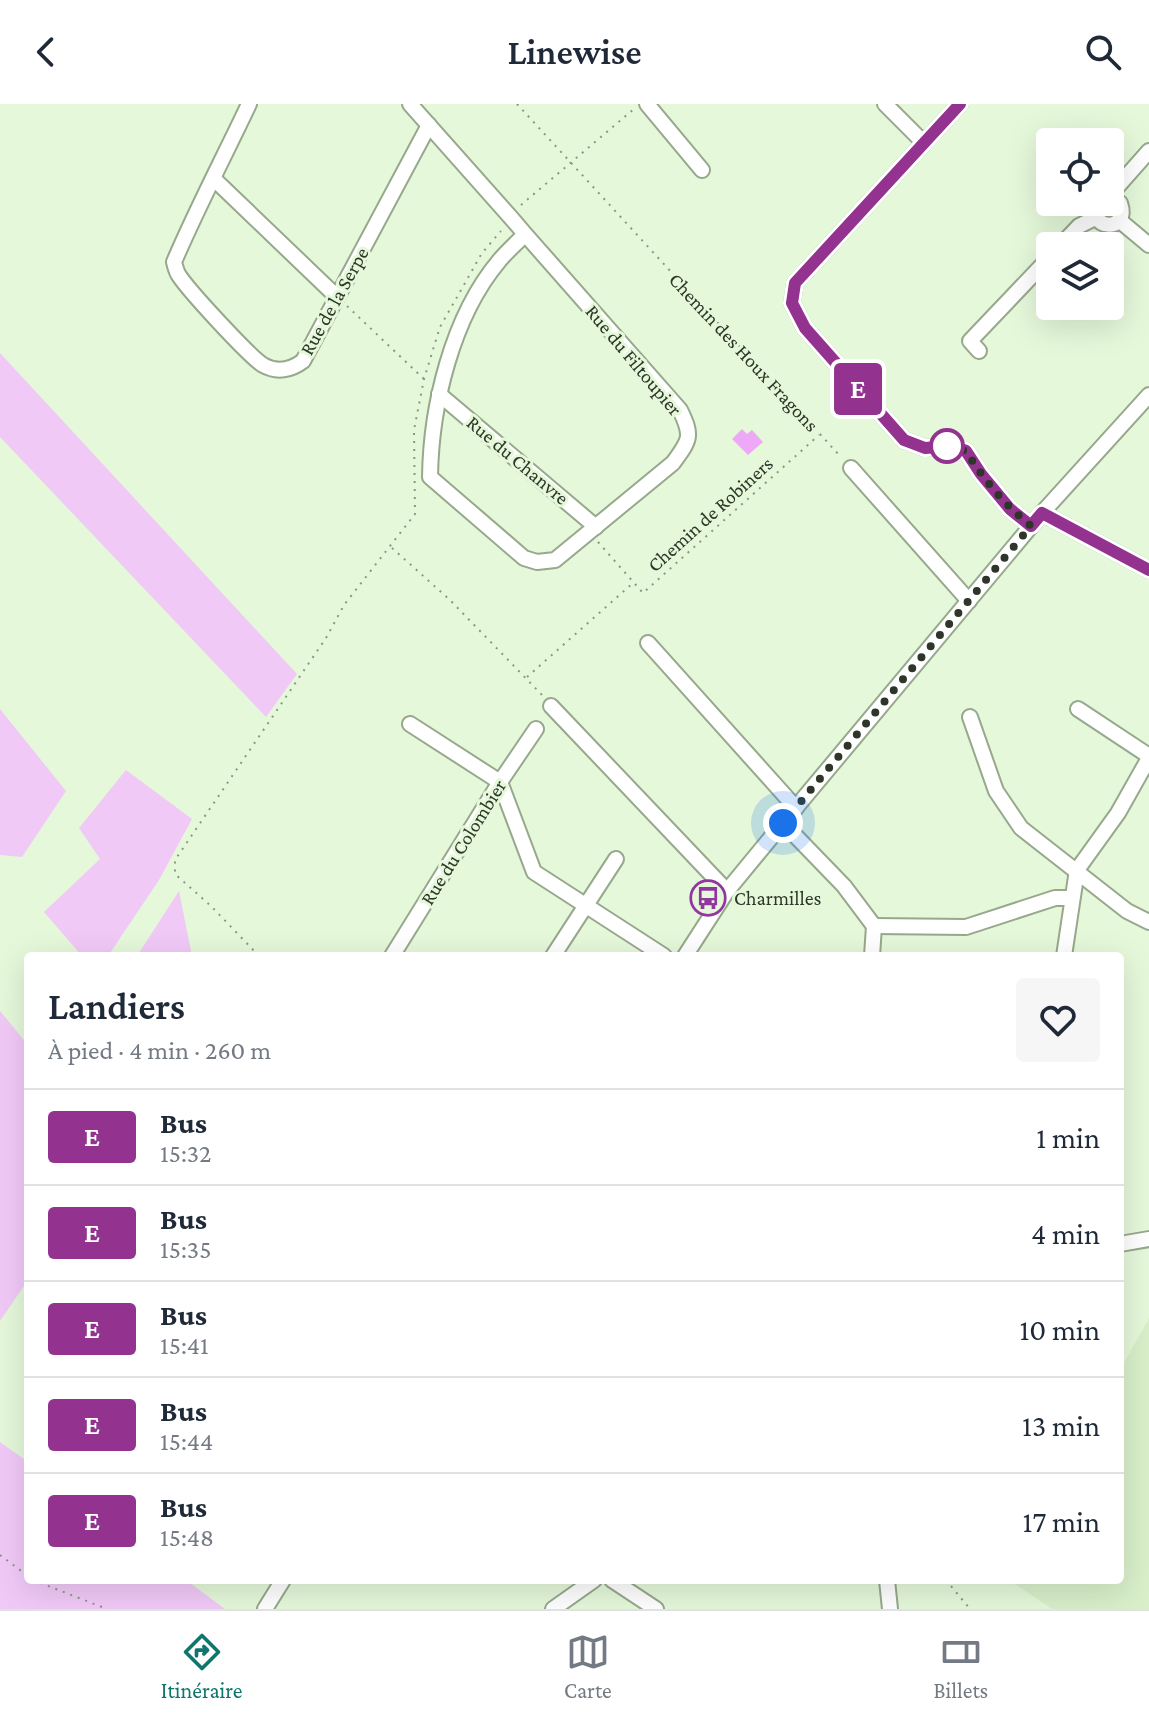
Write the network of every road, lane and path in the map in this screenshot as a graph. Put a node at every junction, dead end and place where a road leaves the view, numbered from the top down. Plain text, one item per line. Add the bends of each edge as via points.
1 (249, 104) edge
2 (410, 104) edge
3 (517, 104) edge
4 (645, 104) edge
5 (885, 104) edge
6 (960, 104) edge
7 (429, 125) junction
8 (924, 143) junction
9 (1149, 151) edge
10 (570, 162) junction
11 (702, 170) dead end
12 (214, 179) junction
13 (1124, 180) edge
14 (509, 215) junction
15 (1091, 216) edge
16 (1102, 216) edge
17 (1120, 216) edge
18 (1119, 220) junction
19 (1073, 232) edge
20 (525, 234) junction
21 (1149, 245) edge
22 (1036, 272) edge
23 (337, 297) junction
24 (979, 351) dead end
25 (439, 394) junction
26 (1149, 395) edge
27 (820, 434) junction
28 (851, 468) joint
29 (1042, 513) junction
30 (1031, 526) junction
31 (593, 530) junction
32 (1149, 570) edge
33 (634, 582) junction
34 (969, 601) junction
35 (648, 643) dead end
36 (526, 678) junction
37 (551, 706) joint
38 (1078, 709) dead end
39 (970, 717) dead end
40 (410, 724) dead end
41 (536, 729) dead end
42 (1149, 757) edge
43 (500, 782) junction
44 (796, 808) junction
45 (783, 823) junction
46 (616, 859) dead end
47 (1077, 870) junction
48 (727, 891) junction
49 (1071, 898) junction
50 (587, 907) junction
51 (1149, 922) edge
52 (874, 926) junction
53 (255, 952) edge
54 (394, 952) edge
55 (556, 952) edge
56 (658, 952) edge
57 (688, 952) edge
58 (872, 952) edge
59 (1064, 952) edge
60 (1149, 1239) edge
61 (1124, 1243) edge
62 (0, 1555) edge
63 (24, 1573) edge
64 (43, 1584) edge
65 (281, 1584) edge
66 (588, 1584) edge
67 (618, 1584) edge
68 (887, 1584) edge
69 (949, 1584) edge
70 (107, 1609) edge
71 (265, 1609) edge
72 (553, 1609) edge
73 (656, 1609) edge
74 (890, 1609) edge
75 (970, 1609) edge

1 - 12 street
2 - 7 street, Rue du Filtoupier
3 - 10 path, Chemin des Houx Fragons
4 - 10 path
4 - 11 street
5 - 8 street
6 - 8 street
7 - 14 street, Rue du Filtoupier
7 - 23 street, Rue de la Serpe
8 - 30 street via 795,283 792,303 805,328 904,440 925,448 966,451 1010,509
9 - 13 street
10 - 14 path
10 - 27 path, Chemin des Houx Fragons
12 - 23 street
12 - 23 street, Rue de la Serpe via 174,262 178,274 263,365 280,370 303,361
14 - 20 street, Rue du Filtoupier
15 - 19 street
16 - 18 street via 1107,225
17 - 18 street
18 - 21 street
20 - 25 street via 498,262 472,305
20 - 31 street, Rue du Filtoupier via 680,410 690,429 688,443 673,463
22 - 24 street via 970,341
23 - 25 path
25 - 31 street, Rue du Chanvre
25 - 31 street, Rue du Filtoupier via 430,477 524,558 555,560
26 - 29 street
27 - 28 path, Chemin des Houx Fragons
27 - 33 path, Chemin de Robiners via 643,593
28 - 34 street
29 - 30 street
29 - 32 street
30 - 34 street
31 - 33 path, Chemin de Robiners
33 - 36 path
34 - 44 street
35 - 44 street
36 - 37 path
36 - 53 path via 391,548 344,605 175,860 175,874
37 - 48 street
38 - 42 street
39 - 47 street via 996,791 1021,828
40 - 43 street
41 - 43 street, Rue du Colombier
42 - 47 street
43 - 50 street via 534,872
43 - 54 street, Rue du Colombier
44 - 45 street
45 - 48 street
45 - 52 street via 844,886
46 - 50 street
47 - 49 street
47 - 51 street
48 - 57 street
49 - 52 street via 1055,898 966,927
49 - 59 street
50 - 55 street
50 - 56 street
52 - 58 street
60 - 61 street
62 - 63 path
64 - 70 path
65 - 71 street
66 - 72 street
67 - 73 street
68 - 74 street
69 - 75 path

